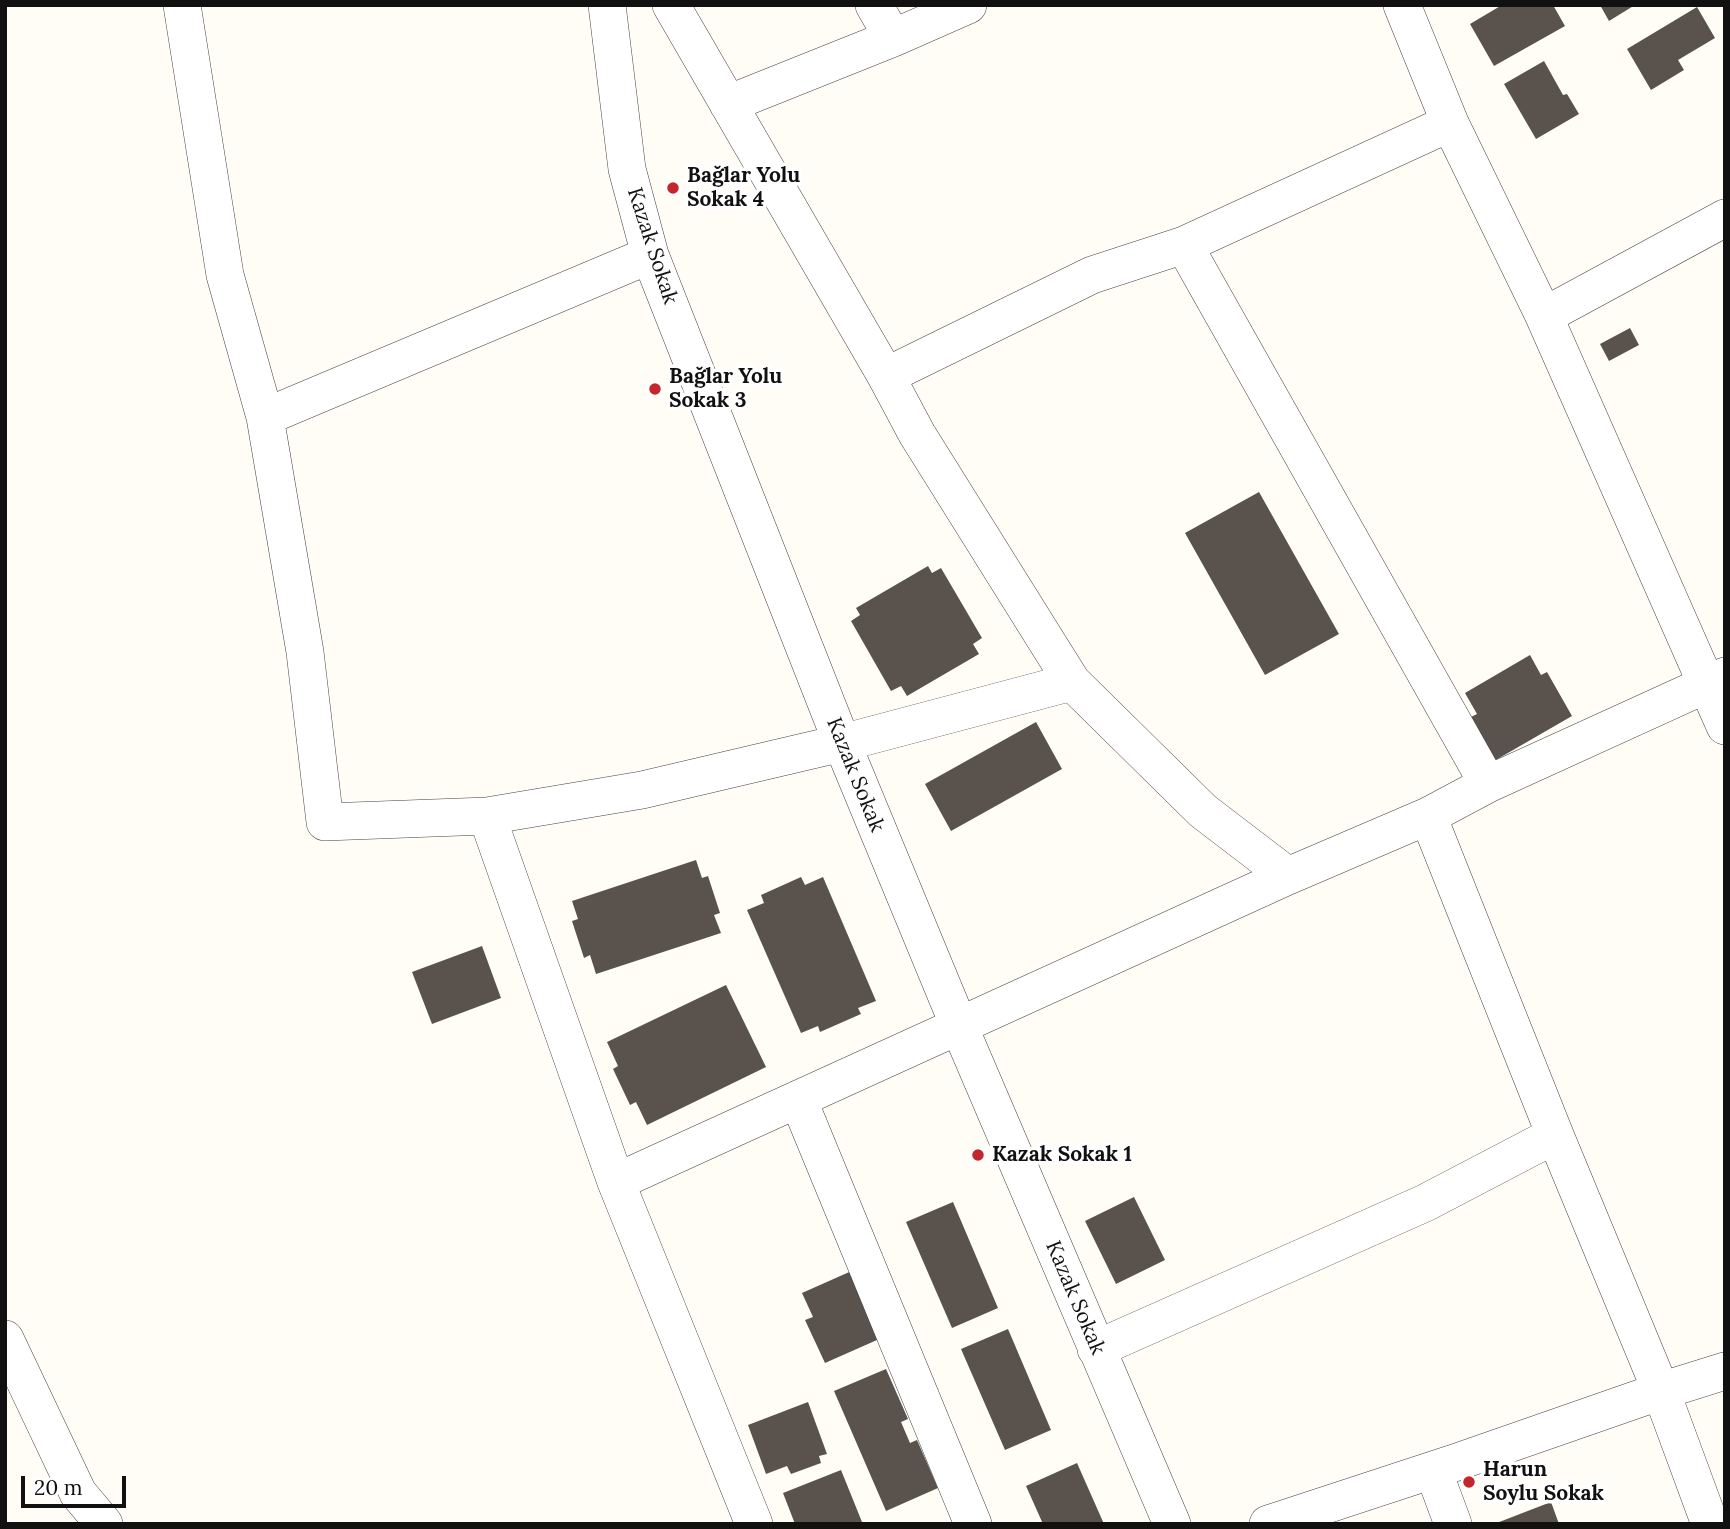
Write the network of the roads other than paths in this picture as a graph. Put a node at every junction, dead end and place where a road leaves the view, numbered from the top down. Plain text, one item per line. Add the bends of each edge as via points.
1 (182, 5) edge
2 (607, 5) edge
3 (671, 5) edge
4 (874, 5) edge
5 (968, 5) edge
6 (1402, 5) edge
7 (893, 38) junction
8 (728, 104) junction
9 (1450, 123) junction
10 (1725, 218) edge
11 (1184, 245) junction
12 (650, 255) junction
13 (1544, 316) junction
14 (886, 376) junction
15 (265, 417) junction
16 (1716, 680) edge
17 (1072, 682) junction
18 (1725, 726) edge
19 (842, 743) junction
20 (1488, 784) junction
21 (486, 816) junction
22 (1428, 816) junction
23 (1288, 876) junction
24 (959, 1026) junction
25 (798, 1099) junction
26 (1555, 1135) junction
27 (617, 1182) junction
28 (5, 1339) edge
29 (1096, 1349) junction
30 (1725, 1371) edge
31 (1661, 1391) junction
32 (1433, 1470) junction
33 (104, 1524) edge
34 (754, 1524) edge
35 (973, 1524) edge
36 (1172, 1524) edge
37 (1268, 1524) edge
38 (1453, 1524) edge
39 (1710, 1524) edge

1 - 15 street via 225,275
2 - 12 street, Kazak Sokak via 627,169
3 - 8 street
4 - 7 street
5 - 7 street
6 - 9 street
7 - 8 street
8 - 14 street
9 - 11 street
9 - 13 street
10 - 13 street
11 - 14 street via 1092,275
11 - 20 street
12 - 15 street
12 - 19 street, Kazak Sokak
13 - 16 street
14 - 17 street
15 - 21 street via 305,652 325,822
16 - 18 street
16 - 20 street
17 - 19 street
17 - 23 street via 1203,811
19 - 21 street via 642,790
19 - 24 street, Kazak Sokak
20 - 22 street
21 - 27 street
22 - 23 street
22 - 26 street
23 - 24 street
24 - 25 street
24 - 29 street, Kazak Sokak
25 - 27 street
25 - 35 street
26 - 29 street via 1425,1203
26 - 31 street
27 - 34 street
28 - 33 street via 78,1493
29 - 36 street, Kazak Sokak
30 - 31 street
31 - 32 street
31 - 39 street
32 - 37 street
32 - 38 street

